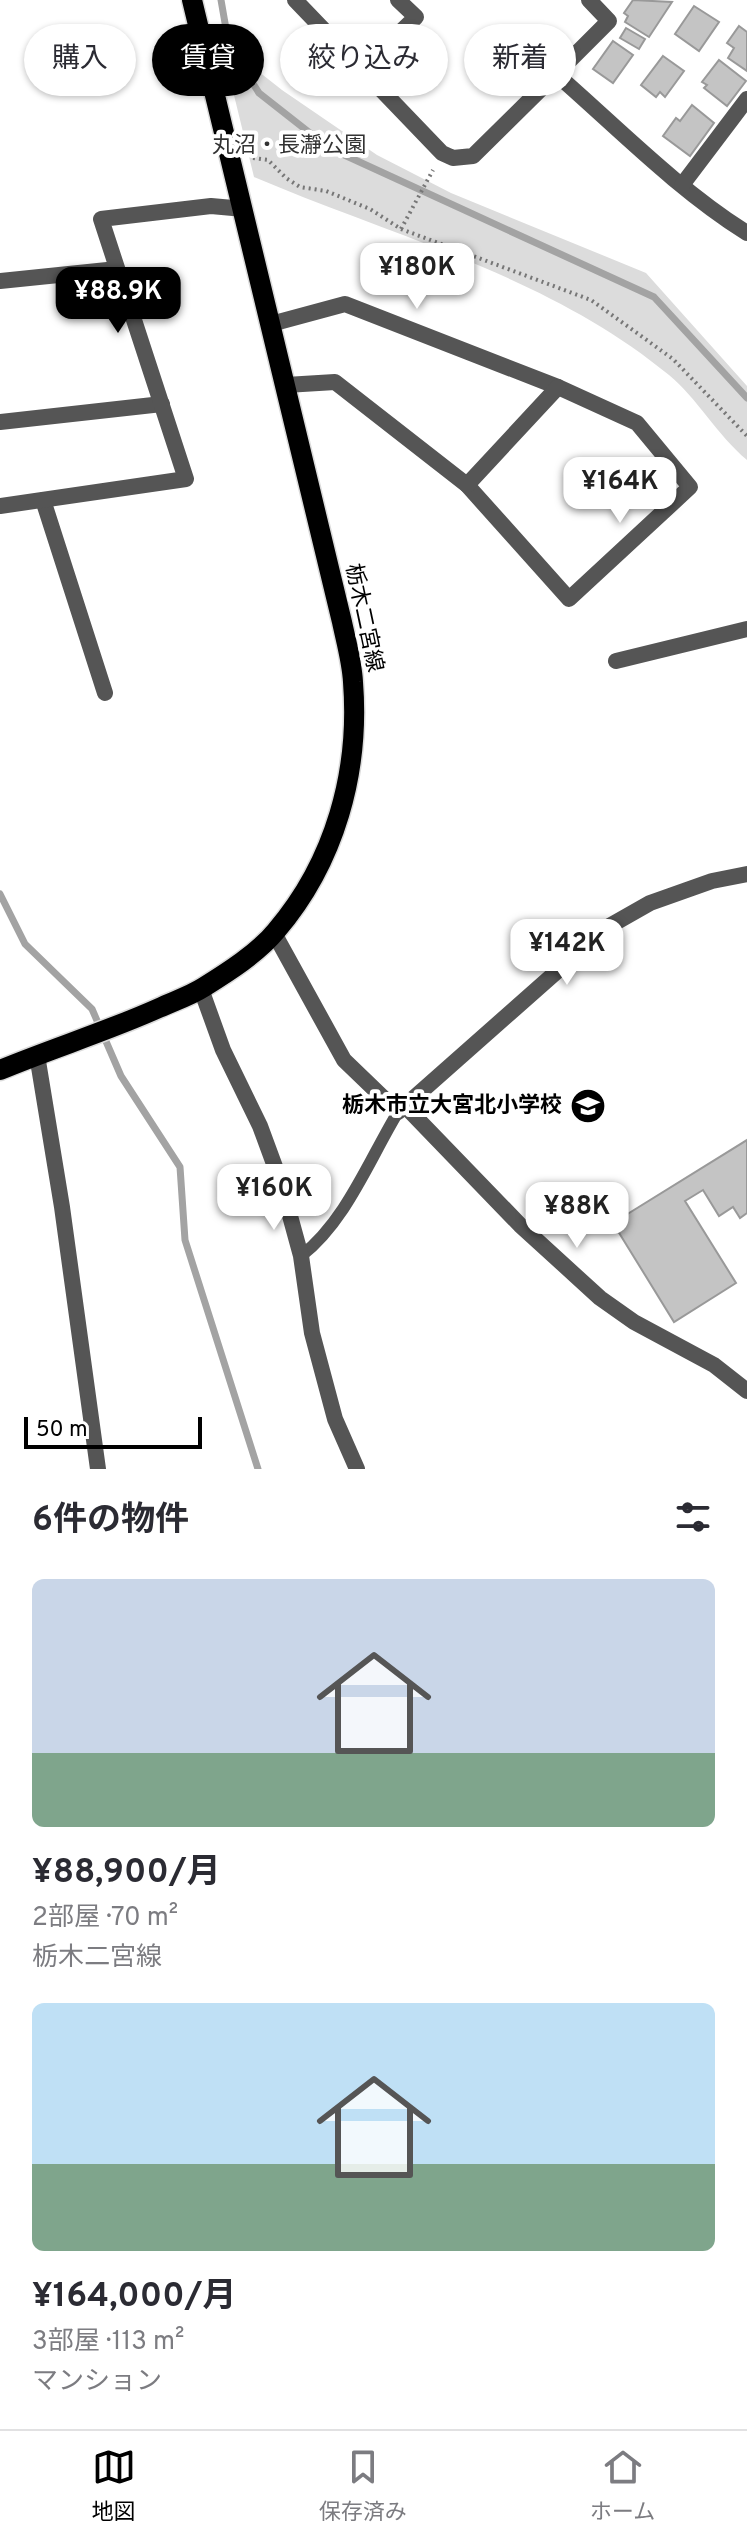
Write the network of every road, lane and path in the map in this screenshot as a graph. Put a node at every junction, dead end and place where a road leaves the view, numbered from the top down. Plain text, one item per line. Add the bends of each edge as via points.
1 (192, 0) edge
2 (295, 0) edge
3 (398, 0) edge
4 (589, 0) edge
5 (318, 24) edge
6 (409, 24) edge
7 (576, 54) edge
8 (576, 92) edge
9 (386, 96) edge
10 (534, 96) edge
11 (747, 99) edge
12 (442, 153) junction
13 (231, 155) junction
14 (682, 185) junction
15 (244, 209) junction
16 (401, 229) junction
17 (747, 233) edge
18 (117, 269) junction
19 (0, 281) edge
20 (271, 324) junction
21 (286, 385) junction
22 (558, 387) junction
23 (162, 404) junction
24 (0, 422) edge
25 (747, 436) edge
26 (467, 485) junction
27 (43, 500) junction
28 (0, 506) edge
29 (747, 629) edge
30 (616, 661) dead end
31 (105, 693) dead end
32 (747, 874) edge
33 (274, 933) junction
34 (201, 989) junction
35 (37, 1055) junction
36 (0, 1070) edge
37 (401, 1109) junction
38 (301, 1256) junction
39 (747, 1391) edge
40 (98, 1469) edge
41 (357, 1469) edge

1 - 13 main road, 栃木二宮線
2 - 5 street
3 - 6 street via 416,17
4 - 7 street via 609,21
8 - 14 street
9 - 12 street
10 - 12 street via 473,156
11 - 14 street
12 - 16 path
13 - 15 main road, 栃木二宮線
13 - 16 path via 268,160 300,187 370,209
14 - 17 street
15 - 18 street via 211,206 101,219
15 - 20 main road, 栃木二宮線
16 - 25 path via 591,300 673,359
18 - 19 street
18 - 23 street
20 - 21 main road, 栃木二宮線
20 - 22 street via 345,304
21 - 26 street via 335,382
21 - 33 main road, 栃木二宮線 via 342,622 353,680 355,740 346,795 330,843 303,894
22 - 26 street
22 - 26 street via 637,423 690,487 569,599
23 - 24 street
23 - 27 street via 186,479
27 - 28 street
27 - 31 street
29 - 30 street
32 - 37 street via 650,903 606,928
33 - 34 main road, 栃木二宮線
33 - 37 street via 344,1060
34 - 35 main road, 栃木二宮線
34 - 38 street via 266,1140
35 - 36 main road, 栃木二宮線
35 - 40 street
37 - 38 lane via 326,1232
37 - 39 street via 600,1298 714,1365
38 - 41 street via 312,1333 335,1419

